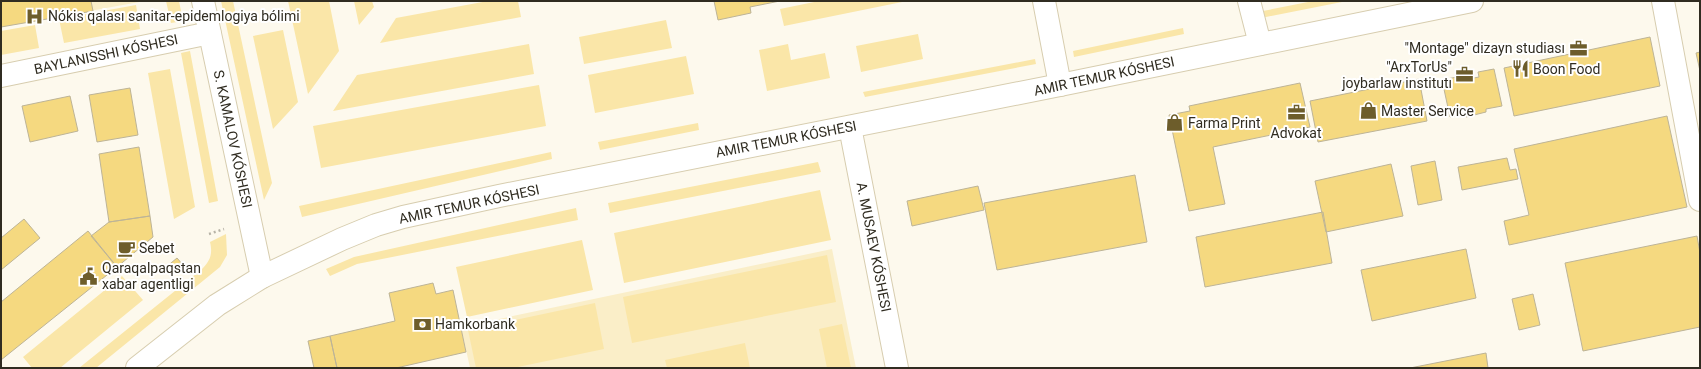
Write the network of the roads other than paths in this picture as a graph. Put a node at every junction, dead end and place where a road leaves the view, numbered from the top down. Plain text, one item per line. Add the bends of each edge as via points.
1 (203, 1) edge
2 (1044, 1) edge
3 (1250, 1) edge
4 (1472, 1) edge
5 (1663, 1) edge
6 (210, 33) junction
7 (1260, 44) junction
8 (1, 76) edge
9 (1060, 85) junction
10 (850, 127) junction
11 (1700, 200) edge
12 (262, 277) junction
13 (137, 368) edge
14 (897, 368) edge

1 - 6 main road, S. KAMALOV KÓSHESI
2 - 9 main road
3 - 7 main road
4 - 7 main road, AMIR TEMUR KÓSHESI
5 - 11 main road
6 - 8 main road
6 - 12 main road, S. KAMALOV KÓSHESI
7 - 9 main road, AMIR TEMUR KÓSHESI
9 - 10 main road, AMIR TEMUR KÓSHESI
10 - 12 main road, AMIR TEMUR KÓSHESI via 403,217 342,239
10 - 14 main road, A. MUSAEV KÓSHESI
12 - 13 main road, AMIR TEMUR KÓSHESI via 217,305

